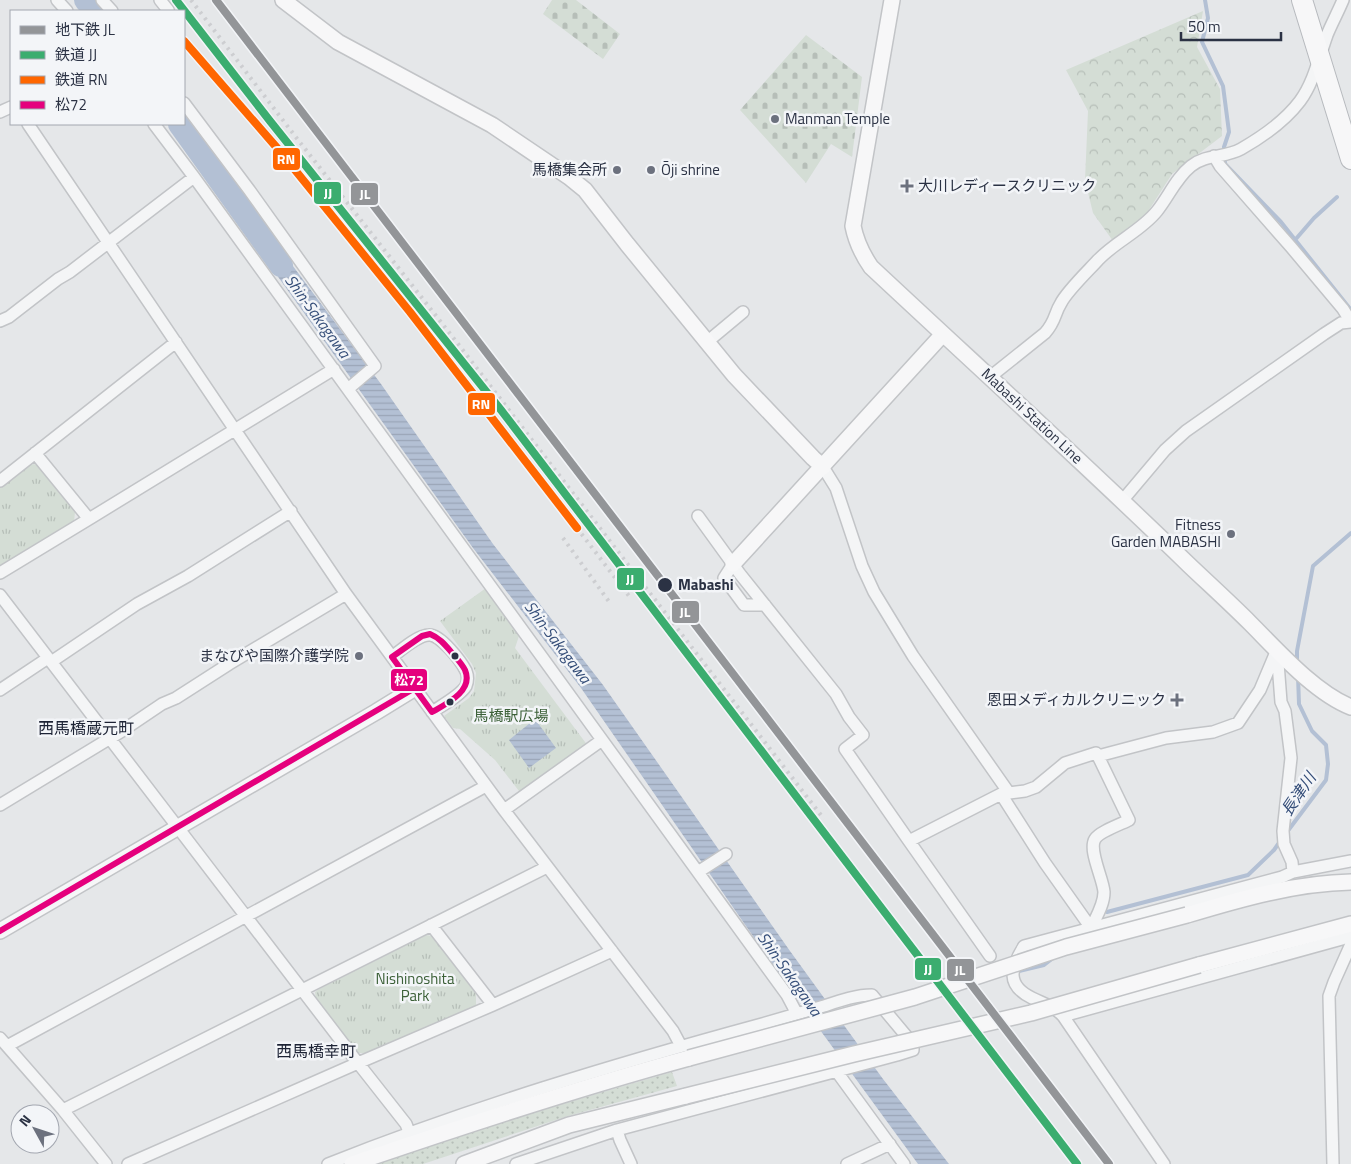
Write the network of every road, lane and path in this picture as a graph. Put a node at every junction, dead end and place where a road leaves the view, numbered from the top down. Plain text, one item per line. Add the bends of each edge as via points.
1 (57, 0) edge
2 (102, 0) edge
3 (160, 0) edge
4 (283, 0) edge
5 (892, 0) edge
6 (1302, 0) edge
7 (1343, 0) edge
8 (66, 10) edge
9 (111, 10) edge
10 (168, 10) edge
11 (1320, 56) junction
12 (185, 104) edge
13 (29, 125) edge
14 (155, 125) edge
15 (1221, 155) junction
16 (1351, 159) edge
17 (194, 177) junction
18 (108, 243) junction
19 (743, 312) dead end
20 (0, 321) edge
21 (943, 334) junction
22 (176, 342) junction
23 (707, 342) junction
24 (334, 369) junction
25 (990, 377) junction
26 (348, 389) junction
27 (235, 430) junction
28 (35, 453) junction
29 (823, 467) junction
30 (0, 481) edge
31 (1122, 501) junction
32 (291, 511) junction
33 (698, 516) dead end
34 (88, 519) junction
35 (733, 564) junction
36 (0, 573) edge
37 (346, 594) junction
38 (0, 595) edge
39 (765, 605) junction
40 (1277, 650) junction
41 (392, 657) junction
42 (49, 660) junction
43 (415, 688) junction
44 (0, 690) edge
45 (1351, 707) edge
46 (432, 712) junction
47 (110, 738) junction
48 (602, 740) junction
49 (1096, 753) dead end
50 (486, 786) junction
51 (1005, 793) junction
52 (0, 805) edge
53 (504, 810) junction
54 (178, 828) junction
55 (910, 841) junction
56 (726, 854) dead end
57 (1351, 861) edge
58 (548, 867) junction
59 (698, 872) junction
60 (1293, 872) junction
61 (1351, 882) edge
62 (246, 916) junction
63 (1351, 924) edge
64 (431, 925) junction
65 (1091, 928) junction
66 (0, 931) edge
67 (1351, 933) edge
68 (1351, 944) edge
69 (612, 951) junction
70 (990, 956) dead end
71 (303, 990) junction
72 (493, 1005) junction
73 (797, 1014) junction
74 (1063, 1016) junction
75 (3, 1042) edge
76 (685, 1052) junction
77 (358, 1063) junction
78 (837, 1072) junction
79 (63, 1110) junction
80 (617, 1130) junction
81 (410, 1132) junction
82 (890, 1144) junction
83 (106, 1164) edge
84 (128, 1164) edge
85 (328, 1164) edge
86 (352, 1164) edge
87 (464, 1164) edge
88 (516, 1164) edge
89 (631, 1164) edge
90 (847, 1164) edge
91 (904, 1164) edge
92 (1164, 1164) edge
93 (1333, 1164) edge

1 - 8 street
2 - 9 street
3 - 10 street
4 - 23 street via 338,42 492,125 569,177 596,203
5 - 21 street, Mabashi Station Line via 853,226 856,240 871,266
6 - 11 highway
7 - 11 street
11 - 15 street via 1310,84 1290,114 1240,150
11 - 16 highway
12 - 26 street via 374,366
13 - 18 street
14 - 17 street
15 - 25 street via 1192,165 1146,223 1099,258 1061,303 1053,324 1045,333
15 - 31 street via 1220,166 1351,322 1341,323 1324,334 1186,432 1165,450
17 - 18 street
17 - 24 street
18 - 20 street
18 - 22 street
19 - 23 street
21 - 25 street, Mabashi Station Line
21 - 29 street
22 - 27 street
22 - 28 street
23 - 29 street via 734,375
24 - 26 street
24 - 27 street
25 - 31 street, Mabashi Station Line
26 - 48 street
27 - 32 street
27 - 34 street
28 - 30 street
28 - 34 street
29 - 35 street
29 - 51 street via 836,488 862,566 882,607
31 - 40 street, Mabashi Station Line
32 - 37 street
32 - 42 street
33 - 35 street
34 - 36 street
35 - 39 street
35 - 39 street via 724,578 744,605
37 - 41 street
37 - 47 street
38 - 42 street
39 - 55 street via 836,694 863,735 845,749
40 - 45 street, Mabashi Station Line via 1332,698
40 - 60 street via 1281,702 1291,758 1283,831
40 - 65 street via 1260,690 1238,723 1213,732 1166,738 1098,756 1129,820 1095,839 1093,848 1104,894
41 - 43 street
41 - 46 street via 430,634 443,641 466,671 468,678 462,690
42 - 44 street
42 - 47 street
43 - 46 street
43 - 54 street
46 - 50 street
47 - 52 street
47 - 54 street
48 - 53 street
48 - 59 street
49 - 51 street via 1065,763 1036,787
50 - 53 street
50 - 62 street
51 - 55 street
51 - 65 street via 1045,863
53 - 58 street
54 - 62 street
54 - 66 street
55 - 70 street
56 - 59 street
57 - 60 street
58 - 64 street
58 - 69 street
59 - 73 street
60 - 65 street
61 - 76 street, bridge via 1301,887 1224,904 1066,947 915,997
62 - 71 street
62 - 75 street
63 - 87 street, bridge via 1031,1013 569,1125
64 - 71 street
64 - 72 street
65 - 74 street via 1024,946 1012,969 1014,982 1022,991 1050,1005
67 - 74 street via 1342,939
68 - 93 street via 1330,996
69 - 72 street
69 - 76 street via 673,1031
71 - 77 street
71 - 79 street
72 - 77 street
73 - 76 street
73 - 78 street via 837,1001 872,996 913,1044 913,1050
74 - 92 street
75 - 79 street
76 - 81 street via 573,1078
76 - 86 street via 636,1072
77 - 81 street
77 - 84 street
78 - 80 street
78 - 82 street
79 - 83 street
80 - 88 street
80 - 89 street
81 - 85 street
82 - 90 street
82 - 91 street

